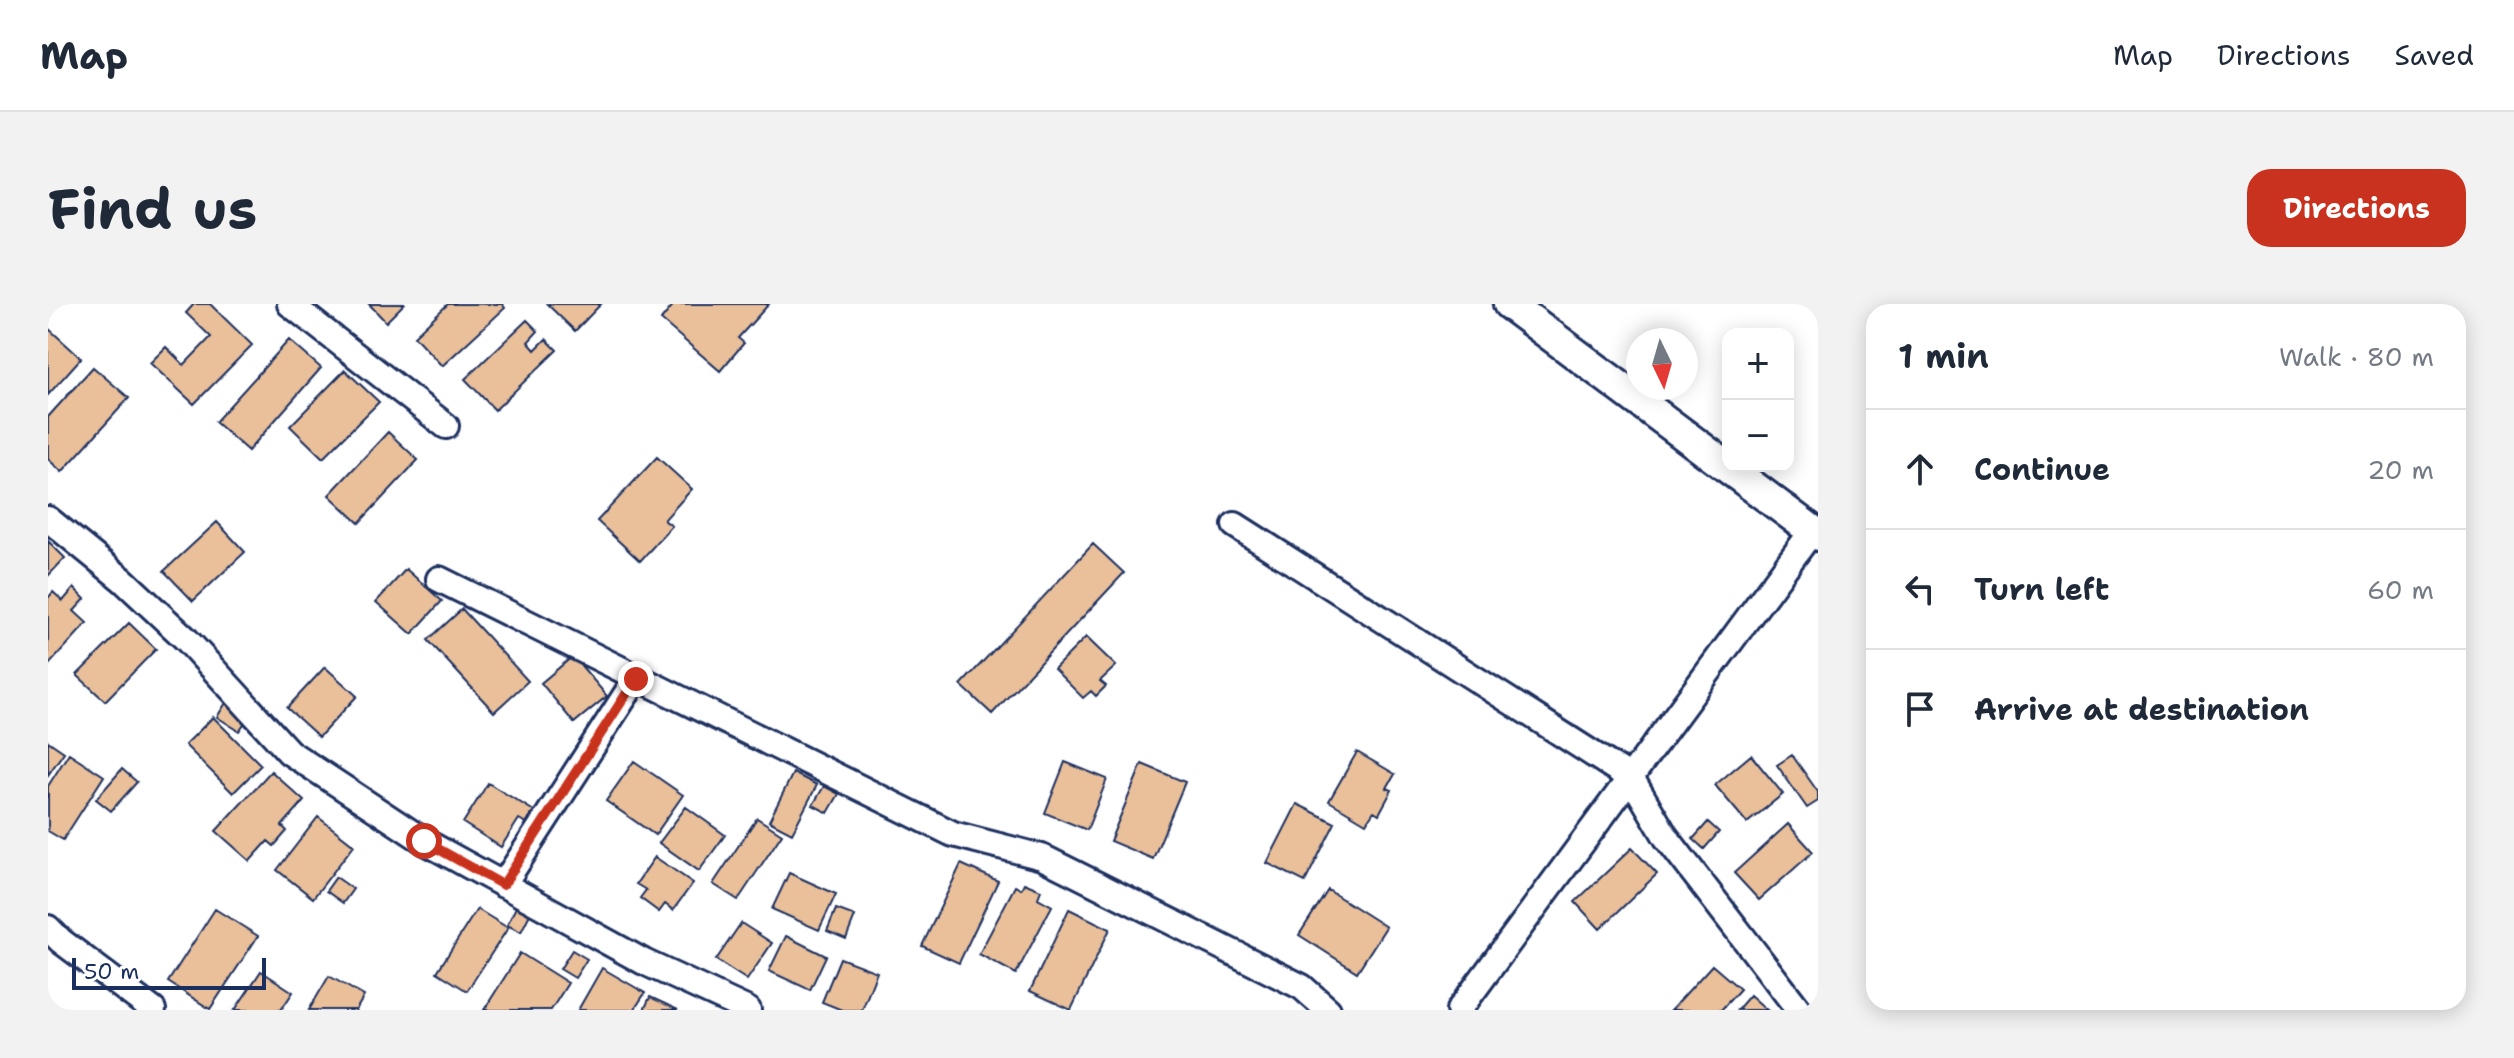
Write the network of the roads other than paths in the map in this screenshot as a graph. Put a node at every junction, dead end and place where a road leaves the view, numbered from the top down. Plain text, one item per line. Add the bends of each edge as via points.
1 (290, 304) edge
2 (1509, 304) edge
3 (446, 426) dead end
4 (48, 519) edge
5 (1235, 525) dead end
6 (1815, 532) edge
7 (439, 579) dead end
8 (636, 679) junction
9 (1632, 779) junction
10 (503, 885) junction
11 (48, 928) edge
12 (153, 1010) edge
13 (748, 1010) edge
14 (1328, 1010) edge
15 (1459, 1010) edge
16 (1799, 1010) edge

1 - 3 street
2 - 6 street
4 - 10 street via 186,639 289,752 424,841
5 - 9 street
6 - 9 street
7 - 8 street
8 - 10 street
8 - 14 street via 953,834 1042,857 1302,987
9 - 15 street
9 - 16 street via 1666,837
10 - 13 street via 644,962
11 - 12 street

